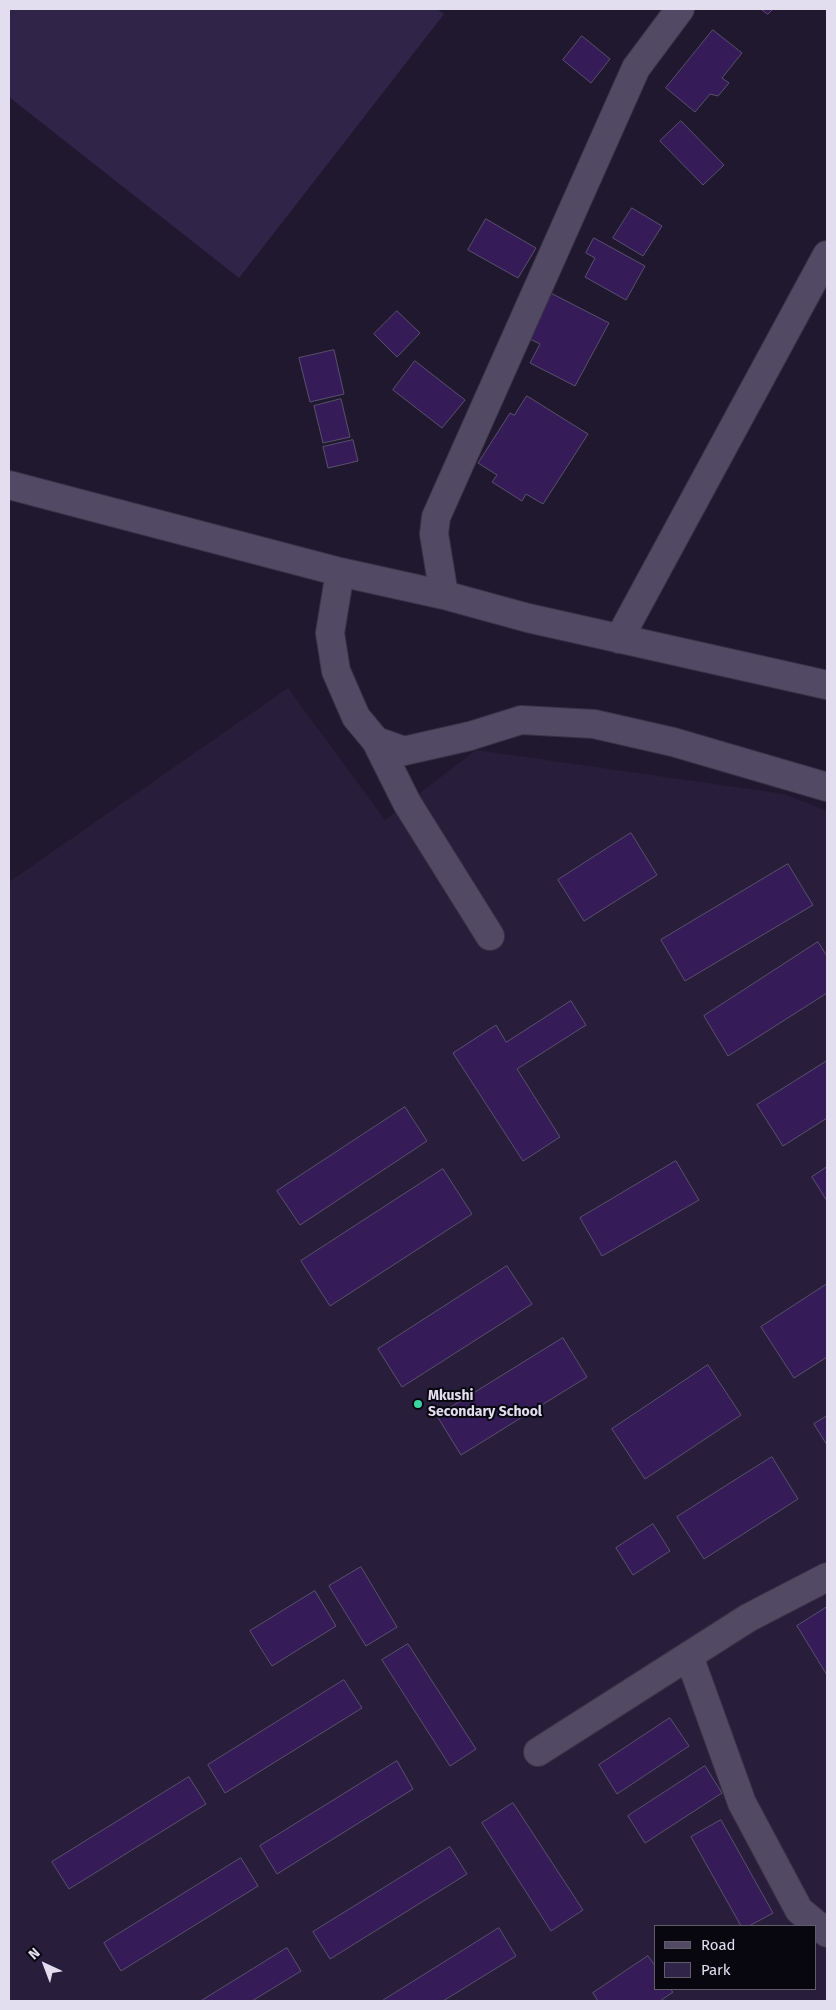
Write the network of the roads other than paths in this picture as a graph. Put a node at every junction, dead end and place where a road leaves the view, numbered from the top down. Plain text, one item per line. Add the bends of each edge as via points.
1 (680, 9) edge
2 (827, 255) edge
3 (9, 485) edge
4 (340, 572) junction
5 (444, 595) junction
6 (618, 638) junction
7 (827, 685) edge
8 (376, 741) junction
9 (827, 787) edge
10 (490, 936) dead end
11 (827, 1577) edge
12 (689, 1656) junction
13 (538, 1752) dead end
14 (827, 1933) edge

1 - 5 street via 636,68 436,517 434,534
2 - 6 street
3 - 4 street
4 - 5 street
4 - 8 street via 330,633 336,670 356,717
5 - 6 street
6 - 7 street
8 - 9 street via 404,752 521,720 594,724 673,742
8 - 10 street via 407,803
11 - 12 street via 748,1618
12 - 13 street
12 - 14 street via 742,1803 799,1910

